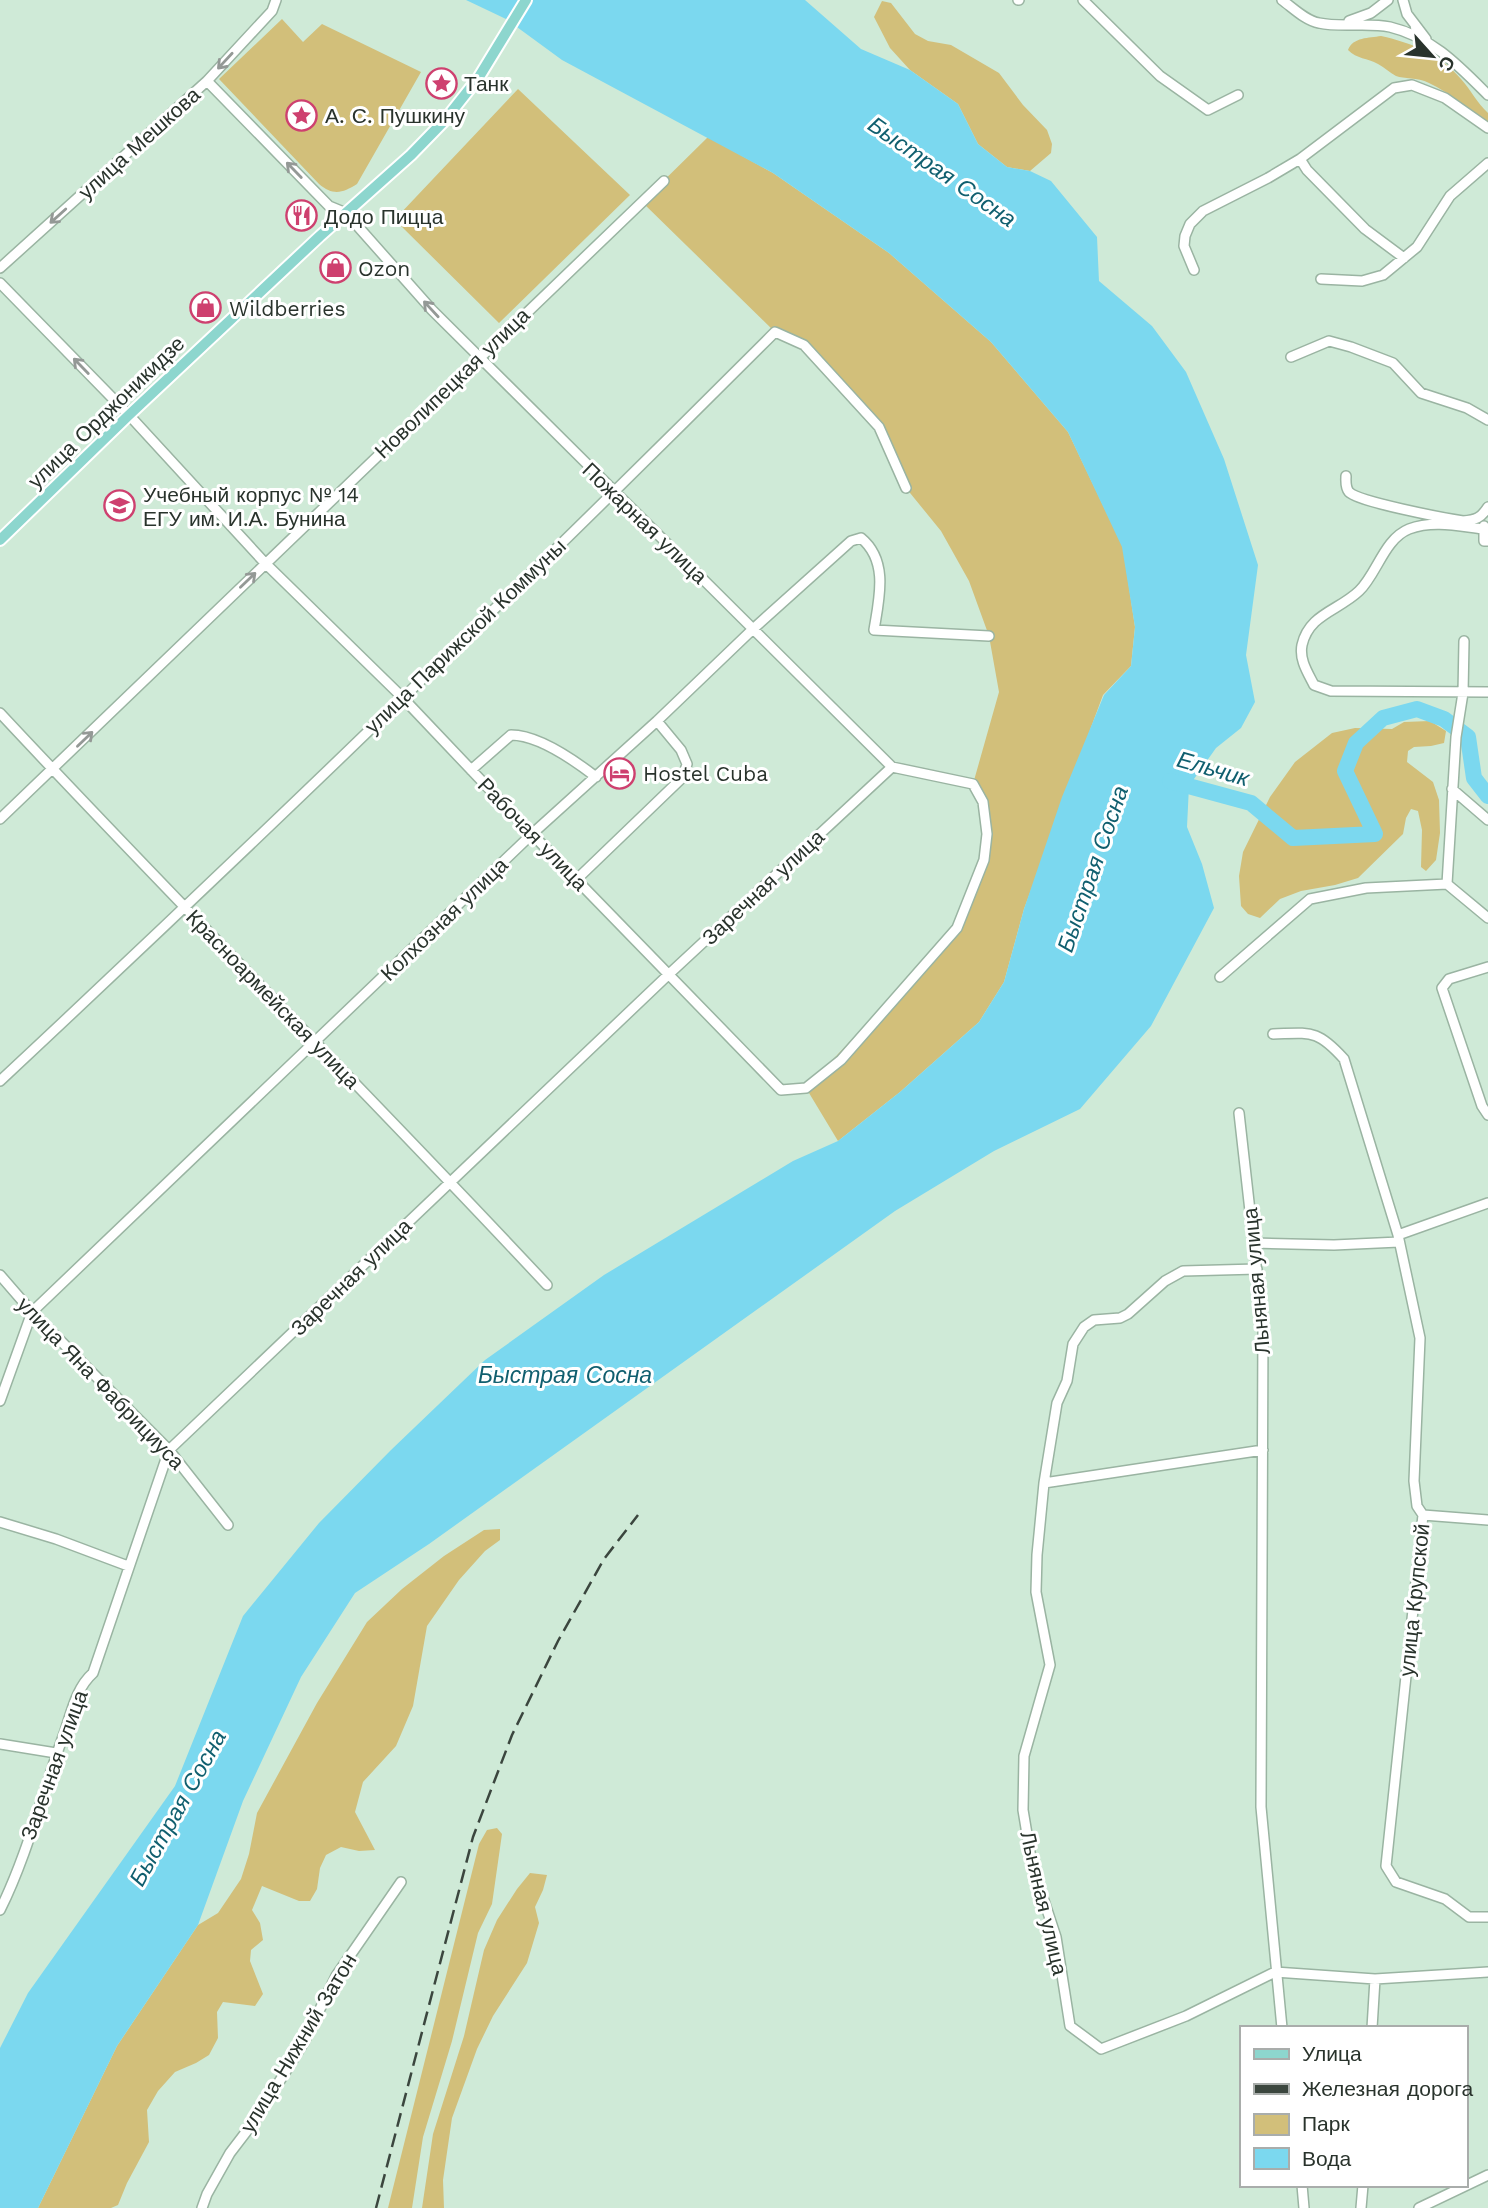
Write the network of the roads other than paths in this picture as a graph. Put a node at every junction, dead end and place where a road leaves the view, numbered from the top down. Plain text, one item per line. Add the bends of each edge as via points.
1 (276, 0) edge
2 (526, 0) edge
3 (1083, 0) edge
4 (1282, 0) edge
5 (1388, 0) edge
6 (1403, 0) edge
7 (1338, 24) junction
8 (1429, 43) junction
9 (207, 81) junction
10 (1238, 95) dead end
11 (1488, 95) edge
12 (1488, 128) edge
13 (1300, 159) junction
14 (1488, 163) edge
15 (664, 181) dead end
16 (346, 213) junction
17 (1404, 258) junction
18 (0, 268) edge
19 (1194, 270) dead end
20 (1321, 279) dead end
21 (0, 283) edge
22 (1291, 357) dead end
23 (479, 358) junction
24 (129, 415) junction
25 (1488, 420) edge
26 (1346, 476) dead end
27 (906, 488) dead end
28 (614, 493) junction
29 (1488, 508) edge
30 (1483, 529) junction
31 (0, 540) edge
32 (1486, 541) edge
33 (265, 563) junction
34 (753, 629) junction
35 (989, 636) dead end
36 (1464, 641) dead end
37 (1488, 692) edge
38 (1463, 693) junction
39 (402, 697) junction
40 (0, 713) edge
41 (657, 721) junction
42 (892, 767) junction
43 (53, 770) junction
44 (471, 770) junction
45 (596, 777) junction
46 (1452, 789) junction
47 (0, 819) edge
48 (1488, 820) edge
49 (532, 834) junction
50 (576, 880) junction
51 (1447, 884) junction
52 (185, 909) junction
53 (1488, 918) edge
54 (1488, 967) edge
55 (668, 975) junction
56 (1220, 977) dead end
57 (1273, 1034) dead end
58 (316, 1041) junction
59 (0, 1081) edge
60 (1239, 1113) dead end
61 (1488, 1115) edge
62 (451, 1182) junction
63 (1488, 1203) edge
64 (1398, 1239) junction
65 (1254, 1243) junction
66 (1256, 1269) junction
67 (0, 1275) edge
68 (547, 1285) dead end
69 (32, 1311) junction
70 (0, 1401) edge
71 (169, 1450) junction
72 (1263, 1450) junction
73 (1044, 1483) junction
74 (1423, 1515) junction
75 (1488, 1520) edge
76 (0, 1522) edge
77 (228, 1525) dead end
78 (128, 1566) junction
79 (0, 1744) edge
80 (56, 1753) junction
81 (401, 1882) dead end
82 (0, 1910) edge
83 (1488, 1917) edge
84 (1275, 1972) junction
85 (1488, 1972) edge
86 (1375, 1979) junction
87 (1282, 2026) edge
88 (1372, 2026) edge
89 (1488, 2175) edge
90 (1467, 2185) edge
91 (1302, 2187) edge
92 (1363, 2187) edge
93 (1463, 2187) edge
94 (202, 2208) edge
95 (1304, 2208) edge
96 (1361, 2208) edge
97 (1419, 2208) edge

1 -> 9 street, улица Мешкова via 272,11
2 - 16 main road, улица Орджоникидзе via 479,77 445,120
3 - 10 street via 1160,76 1208,110
4 - 7 street via 1313,21
5 - 7 street via 1363,16
6 - 8 street via 1407,14
7 - 8 street via 1387,26
8 - 11 street
16 -> 9 street, Пожарная улица via 328,206
9 -> 18 street, улица Мешкова
12 - 13 street via 1445,98 1412,85 1394,88
13 - 17 street via 1365,229
13 - 19 street via 1203,211 1190,224 1184,246
14 - 17 street via 1450,196 1417,247
15 - 23 street, Новолипецкая улица
23 -> 16 street, Пожарная улица
16 - 24 main road, улица Орджоникидзе
17 - 20 street via 1372,280
24 -> 21 street
22 - 25 street via 1329,341 1351,347 1393,363 1421,393
23 - 28 street, Пожарная улица
23 - 33 street, Новолипецкая улица
24 - 31 main road, улица Орджоникидзе
24 - 33 street, Рабочая улица
26 - 29 street via 1350,493 1390,506 1463,520 1475,520
27 - 28 street, улица Парижской Коммуны via 879,427 804,345 775,332
28 - 34 street, Пожарная улица
28 - 39 street, улица Парижской Коммуны
29 - 30 street
30 - 32 street
30 - 38 street via 1427,524 1405,530 1358,592 1312,622 1302,647 1304,667 1314,685 1331,691
33 - 39 street, Рабочая улица
43 -> 33 street, Новолипецкая улица
34 - 35 street, Колхозная улица via 851,541 862,538 878,561 881,586 874,630
34 - 41 street, Колхозная улица
34 - 42 street, Пожарная улица
36 - 38 street
37 - 38 street
38 - 46 street
39 - 44 street, Рабочая улица
39 - 52 street, улица Парижской Коммуны
40 - 43 street, Красноармейская улица
41 - 45 street, Колхозная улица
41 - 50 street via 681,750 687,764 683,777
42 - 55 street, Заречная улица
42 - 55 street, Рабочая улица via 973,783 983,802 984,860 957,928 841,1060 806,1087 780,1090
43 - 47 street, Новолипецкая улица
43 - 52 street, Красноармейская улица
44 - 45 street via 511,735 523,735 571,758
44 - 49 street, Рабочая улица
45 - 49 street, Колхозная улица
46 - 48 street
46 - 51 street
49 - 50 street, Рабочая улица
49 - 58 street, Колхозная улица
50 - 55 street, Рабочая улица
51 - 53 street
51 - 56 street via 1367,888 1310,900
52 - 58 street, Красноармейская улица
52 - 59 street, улица Парижской Коммуны
54 - 61 street via 1449,979 1442,988
55 - 62 street, Заречная улица
57 - 64 street, улица Крупской via 1312,1033 1344,1059
58 - 62 street, Красноармейская улица
58 - 69 street, Колхозная улица
60 - 65 street, Льняная улица
62 - 68 street, Красноармейская улица
62 - 71 street, Заречная улица
63 - 64 street
64 - 65 street via 1334,1245
64 - 74 street, улица Крупской via 1420,1338 1414,1481
65 - 66 street, Льняная улица
66 - 72 street, Льняная улица via 1263,1327
66 - 73 street via 1183,1271 1128,1314 1094,1320 1084,1327 1073,1344 1067,1381 1057,1403
67 - 69 street, улица Яна Фабрициуса
69 - 70 street, Колхозная улица
69 - 71 street, улица Яна Фабрициуса
71 - 77 street, улица Яна Фабрициуса
71 - 78 street, Заречная улица
72 - 73 street
72 - 84 street, Льняная улица via 1261,1807
73 - 84 street, Льняная улица via 1036,1592 1050,1665 1024,1755 1023,1810 1032,1864 1056,1937 1070,2026 1101,2049 1186,2016
74 - 75 street
74 - 83 street, улица Крупской via 1386,1866 1396,1882 1446,1899 1469,1917
76 - 78 street
78 - 80 street, Заречная улица via 93,1673 83,1682
79 - 80 street
80 - 82 street, Заречная улица
81 - 94 street, улица Нижний Затон via 336,1976 303,2042 230,2153
84 - 86 street
84 - 87 street, Льняная улица
85 - 86 street
86 - 88 street
89 - 90 street
91 - 95 street
92 - 96 street
93 - 97 street

